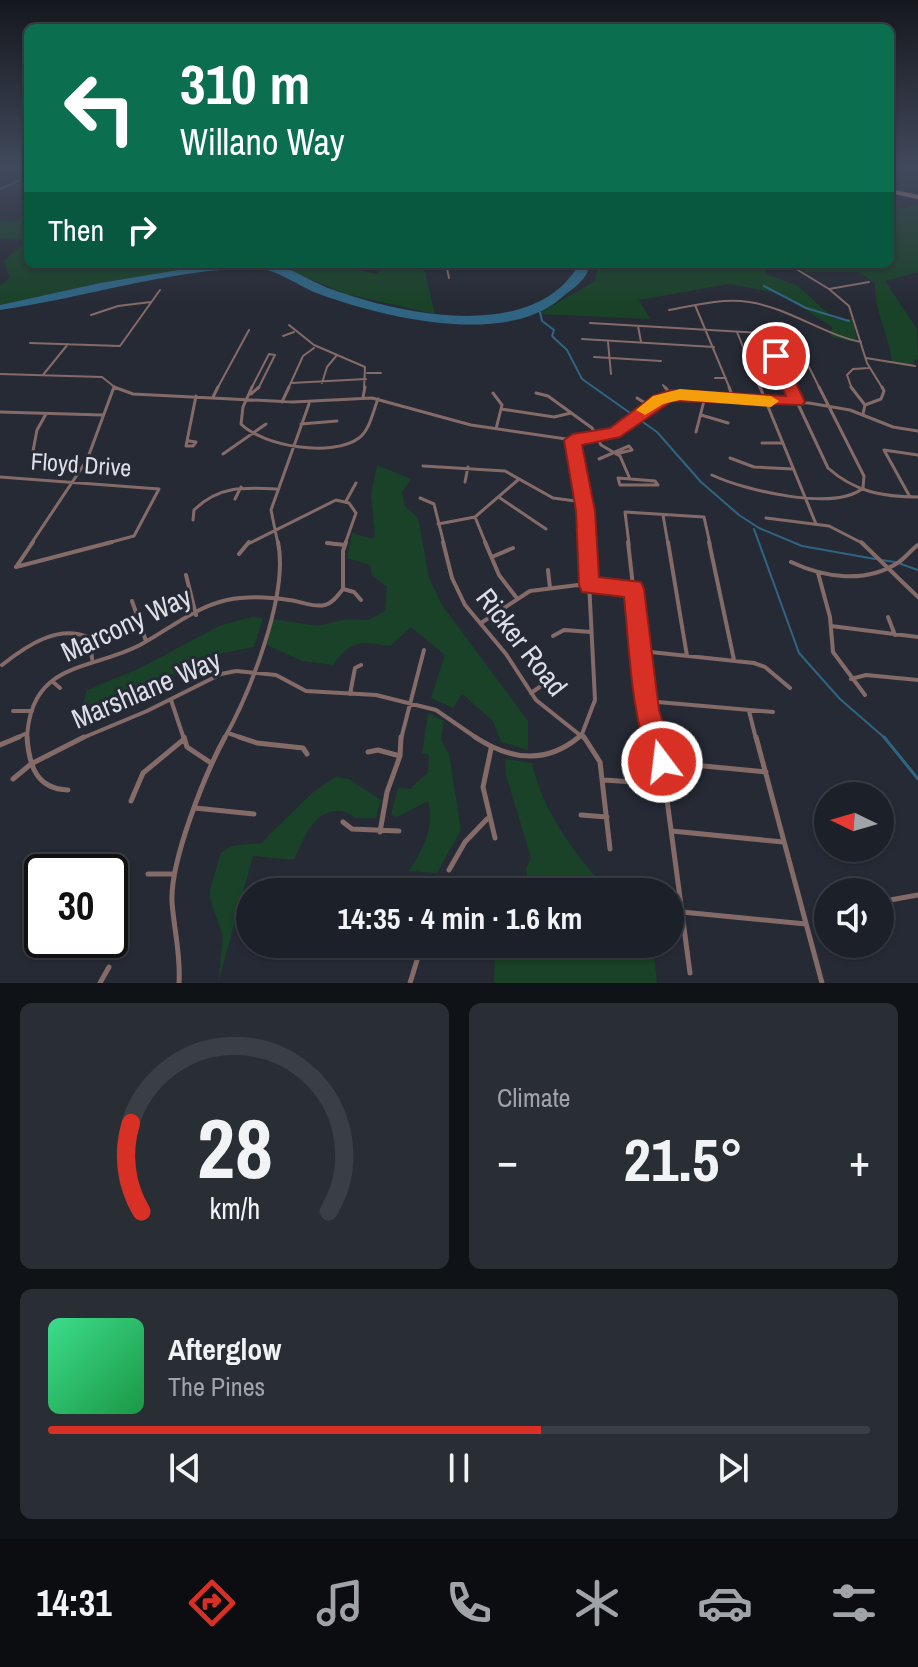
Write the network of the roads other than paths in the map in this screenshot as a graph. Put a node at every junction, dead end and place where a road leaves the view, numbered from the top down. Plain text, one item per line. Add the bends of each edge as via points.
1 (447, 268) edge
2 (795, 268) edge
3 (449, 278) dead end
4 (869, 282) dead end
5 (829, 289) junction
6 (160, 290) dead end
7 (151, 302) junction
8 (695, 305) junction
9 (669, 310) dead end
10 (91, 315) dead end
11 (590, 323) dead end
12 (289, 325) dead end
13 (638, 326) junction
14 (249, 330) dead end
15 (707, 330) junction
16 (294, 332) junction
17 (737, 332) junction
18 (793, 335) dead end
19 (283, 336) dead end
20 (582, 339) dead end
21 (786, 339) junction
22 (607, 340) junction
23 (641, 342) junction
24 (861, 342) junction
25 (30, 343) dead end
26 (68, 344) junction
27 (315, 347) junction
28 (714, 347) junction
29 (337, 355) junction
30 (594, 357) dead end
31 (609, 358) junction
32 (866, 358) junction
33 (640, 360) junction
34 (661, 361) dead end
35 (915, 366) dead end
36 (641, 368) dead end
37 (869, 368) junction
38 (367, 373) junction
39 (381, 373) dead end
40 (0, 374) edge
41 (611, 374) dead end
42 (43, 375) junction
43 (715, 378) dead end
44 (726, 378) junction
45 (366, 379) junction
46 (291, 383) junction
47 (322, 383) junction
48 (663, 385) dead end
49 (114, 386) junction
50 (493, 393) dead end
51 (536, 393) dead end
52 (251, 394) junction
53 (671, 395) junction
54 (196, 396) junction
55 (213, 397) junction
56 (363, 397) junction
57 (705, 397) junction
58 (637, 398) dead end
59 (248, 399) junction
60 (378, 399) junction
61 (734, 400) junction
62 (766, 401) junction
63 (282, 402) junction
64 (310, 402) junction
65 (797, 402) junction
66 (865, 405) junction
67 (650, 406) junction
68 (829, 406) junction
69 (501, 409) junction
70 (0, 412) edge
71 (571, 413) junction
72 (46, 414) junction
73 (863, 414) junction
74 (102, 415) junction
75 (701, 415) junction
76 (337, 421) dead end
77 (728, 423) dead end
78 (266, 424) dead end
79 (301, 424) junction
80 (496, 429) junction
81 (918, 431) edge
82 (696, 432) dead end
83 (251, 434) junction
84 (597, 437) junction
85 (573, 440) junction
86 (189, 441) junction
87 (762, 443) dead end
88 (783, 443) junction
89 (293, 446) junction
90 (33, 451) dead end
91 (223, 454) dead end
92 (614, 454) junction
93 (918, 455) edge
94 (730, 458) dead end
95 (599, 459) dead end
96 (423, 466) dead end
97 (468, 467) junction
98 (793, 469) junction
99 (712, 475) dead end
100 (0, 477) edge
101 (520, 478) junction
102 (630, 479) junction
103 (73, 482) junction
104 (465, 482) dead end
105 (356, 483) dead end
106 (241, 487) junction
107 (277, 489) junction
108 (860, 490) junction
109 (805, 496) junction
110 (499, 497) junction
111 (910, 497) junction
112 (918, 497) edge
113 (420, 498) dead end
114 (235, 499) dead end
115 (346, 501) junction
116 (584, 502) junction
117 (663, 515) junction
118 (475, 517) junction
119 (766, 518) dead end
120 (193, 520) dead end
121 (438, 524) junction
122 (816, 524) junction
123 (274, 529) junction
124 (546, 529) dead end
125 (327, 543) dead end
126 (345, 545) junction
127 (918, 545) edge
128 (513, 548) dead end
129 (239, 554) dead end
130 (492, 557) junction
131 (791, 562) dead end
132 (887, 567) junction
133 (548, 570) dead end
134 (818, 573) junction
135 (186, 575) dead end
136 (589, 585) junction
137 (550, 588) junction
138 (343, 589) junction
139 (633, 589) junction
140 (516, 597) junction
141 (918, 597) edge
142 (275, 599) junction
143 (361, 600) dead end
144 (132, 601) dead end
145 (196, 615) junction
146 (888, 617) dead end
147 (481, 623) junction
148 (831, 626) junction
149 (592, 632) junction
150 (895, 635) junction
151 (553, 636) dead end
152 (918, 637) edge
153 (146, 641) junction
154 (424, 650) dead end
155 (641, 651) junction
156 (687, 656) junction
157 (734, 660) junction
158 (92, 661) junction
159 (2, 665) edge
160 (361, 665) dead end
161 (254, 672) junction
162 (851, 679) junction
163 (918, 680) edge
164 (53, 682) junction
165 (544, 684) dead end
166 (60, 688) dead end
167 (790, 688) dead end
168 (531, 693) junction
169 (350, 694) junction
170 (865, 695) dead end
171 (171, 700) junction
172 (646, 701) junction
173 (409, 702) junction
174 (13, 711) dead end
175 (32, 711) junction
176 (749, 711) junction
177 (773, 712) dead end
178 (27, 733) junction
179 (228, 733) junction
180 (582, 734) junction
181 (183, 740) junction
182 (0, 745) edge
183 (492, 748) junction
184 (368, 752) dead end
185 (307, 754) dead end
186 (400, 756) junction
187 (662, 762) junction
188 (211, 763) junction
189 (31, 764) junction
190 (766, 772) junction
191 (13, 779) dead end
192 (604, 780) junction
193 (665, 785) junction
194 (68, 790) dead end
195 (131, 801) dead end
196 (195, 808) junction
197 (254, 814) dead end
198 (581, 815) dead end
199 (607, 817) junction
200 (488, 818) junction
201 (343, 822) dead end
202 (399, 831) dead end
203 (672, 831) junction
204 (380, 832) junction
205 (495, 838) dead end
206 (785, 843) junction
207 (610, 849) dead end
208 (449, 870) dead end
209 (148, 874) dead end
210 (174, 874) junction
211 (678, 878) edge
212 (918, 895) edge
213 (894, 899) edge
214 (684, 912) edge
215 (806, 924) junction
216 (684, 927) edge
217 (418, 958) edge
218 (109, 967) dead end
219 (690, 973) dead end
220 (100, 983) edge
221 (179, 983) edge
222 (410, 983) edge
223 (822, 983) edge

1 - 3 street
2 - 5 street
4 - 5 street
5 - 24 street via 851,309
6 - 7 street
7 - 10 street
7 - 26 street via 120,346
8 - 9 street
8 - 15 street
8 - 24 street via 755,303 825,334
11 - 13 street
12 - 16 street
13 - 15 street
13 - 23 street
14 - 55 street
15 - 17 street
15 - 28 street
16 - 19 street
16 - 27 street
17 - 21 street
17 - 62 street
18 - 21 street
20 - 22 street
21 - 65 street via 775,352
21 - 68 street via 802,353
22 - 23 street
22 - 31 street
23 - 28 street
24 - 32 street
25 - 26 street
26 - 42 street
27 - 29 street
27 - 46 street via 303,356
28 - 44 street
29 - 38 street via 363,365
29 - 47 street
30 - 31 street
31 - 33 street
31 - 41 street
32 - 35 street
32 - 37 street
33 - 34 street
33 - 36 street
37 - 66 street via 884,391 877,402
37 - 66 street via 847,370 850,387
38 - 39 street
38 - 45 street
40 - 42 street
42 - 49 street via 102,377
43 - 44 street
44 - 61 street
45 - 47 street
45 - 56 street
46 - 47 street
46 - 63 street
48 - 53 street
49 - 54 street via 131,394
49 - 74 street
50 - 69 street
51 - 71 street
52 - 52 street via 259,388 275,355 269,354
52 - 59 street
53 - 57 street
53 - 67 street
54 - 55 street
54 - 86 street via 188,414
55 - 59 street
56 - 60 street
56 - 64 street
57 - 61 street
57 - 75 street
58 - 67 street
59 - 63 street
59 - 83 street via 241,419
60 - 80 street
60 - 89 street via 358,439
61 - 62 street
62 - 65 street
62 - 88 street
63 - 64 street
64 - 79 street
65 - 68 street
65 - 108 street via 826,465
66 - 73 street
67 - 84 street via 619,431
68 - 73 street
68 - 108 street via 864,476
69 - 71 street via 557,417
69 - 80 street
70 - 72 street
71 - 84 street
72 - 74 street
72 - 90 street
73 - 81 street
74 - 103 street via 90,454
75 - 77 street
75 - 82 street
76 - 79 street
78 - 83 street
79 - 89 street
80 - 85 street
83 - 89 street
83 - 91 street
84 - 85 street
84 - 92 street
85 - 116 street
86 - 86 street via 196,442 186,446
87 - 88 street
88 - 98 street
89 - 107 street
92 - 95 street
92 - 102 street
93 - 111 street via 884,450
94 - 98 street via 754,467
96 - 97 street
97 - 101 street
97 - 104 street
98 - 109 street
99 - 109 street via 751,491
100 - 103 street, Floyd Drive
101 - 110 street
101 - 116 street via 553,498
102 - 102 street via 655,481 658,485 617,482
103 - 103 street, Floyd Drive via 16,567 134,536 159,489
105 - 115 street
106 - 107 street
106 - 114 street
106 - 120 street via 214,493 194,510
107 - 123 street via 271,510
108 - 109 street via 845,498
108 - 111 street
109 - 122 street
110 - 118 street
110 - 124 street
111 - 112 street
113 - 121 street, Ricker Road via 434,504
115 - 123 street via 327,503
115 - 126 street via 357,517
116 - 136 street
117 - 139 street via 625,512
117 - 156 street
117 - 157 street via 704,517
118 - 121 street
118 - 130 street
119 - 122 street
121 - 147 street, Ricker Road via 458,593
122 - 132 street via 853,537
123 - 129 street via 246,544
123 - 142 street via 282,562
125 - 126 street
126 - 138 street
127 - 132 street
128 - 130 street
130 - 140 street
131 - 134 street
132 - 134 street via 854,579
132 - 141 street
133 - 137 street
134 - 148 street
135 - 145 street
136 - 137 street
136 - 139 street
136 - 149 street
137 - 140 street
138 - 142 street, Marcony Way via 322,606
138 - 143 street
139 - 155 street
140 - 147 street
142 - 145 street, Marcony Way via 233,599
142 - 161 street
144 - 153 street
145 - 153 street, Marcony Way
146 - 150 street
147 - 168 street, Ricker Road
148 - 150 street
148 - 162 street via 833,652
149 - 151 street via 564,630
149 - 180 street via 595,700
150 - 152 street
153 - 158 street, Marcony Way
154 - 173 street
155 - 156 street
155 - 172 street
156 - 157 street
157 - 167 street via 765,667
158 - 159 street via 90,638 69,631
158 - 164 street, Marcony Way
160 - 169 street via 355,668
161 - 169 street, Marshlane Way via 276,675 306,691
161 - 171 street, Marshlane Way via 221,674
161 - 179 street
162 - 163 street via 866,675
162 - 170 street
164 - 166 street
164 - 175 street, Marcony Way
165 - 168 street
168 - 180 street, Ricker Road
169 - 173 street, Marshlane Way
171 - 181 street
171 - 189 street, Marshlane Way
172 - 176 street
172 - 187 street
173 - 183 street, Marshlane Way via 451,717
173 - 186 street
174 - 175 street
175 - 178 street, Marcony Way
176 - 177 street
176 - 190 street
178 - 182 street
178 - 189 street
179 - 185 street via 257,743 303,748
179 - 188 street
180 - 183 street, Marshlane Way via 565,748 540,757 516,757
180 - 192 street, Ricker Road via 600,762
181 - 188 street via 192,753
181 - 195 street via 142,774
183 - 200 street via 483,787
184 - 186 street
186 - 204 street
187 - 190 street
187 - 193 street
188 - 196 street
189 - 191 street, Marshlane Way
189 - 194 street via 43,785
190 - 206 street
192 - 193 street
192 - 199 street, Ricker Road
193 - 203 street
196 - 197 street
196 - 210 street
198 - 199 street
199 - 207 street, Ricker Road
200 - 205 street
200 - 208 street via 460,848
201 - 204 street via 352,829
202 - 204 street
203 - 206 street
203 - 211 street
206 - 215 street
209 - 210 street
210 - 221 street
212 - 213 street
214 - 215 street
215 - 223 street
216 - 219 street
217 - 222 street
218 - 220 street

